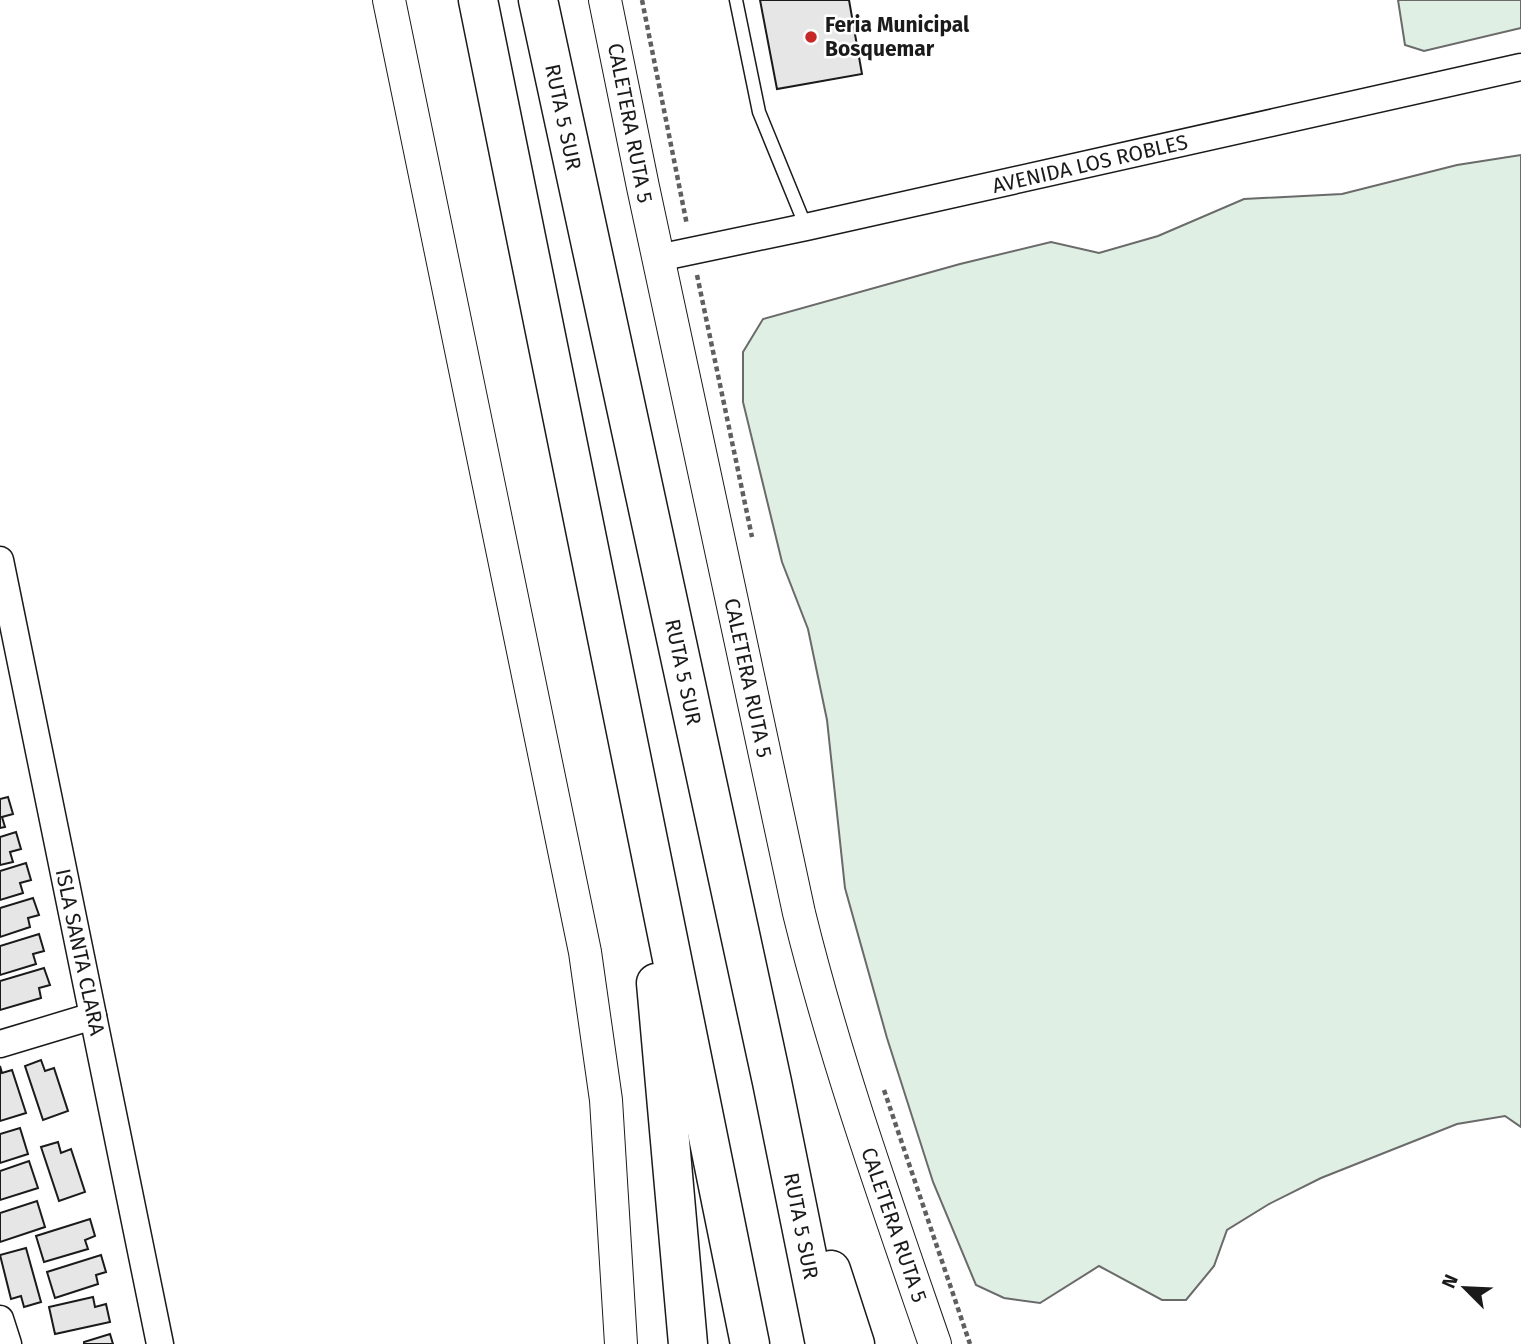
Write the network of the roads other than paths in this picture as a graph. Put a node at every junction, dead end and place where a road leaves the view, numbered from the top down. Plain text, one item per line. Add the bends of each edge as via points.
1 (389, 0) edge
2 (478, 0) edge
3 (538, 0) edge
4 (606, 0) edge
5 (736, 0) edge
6 (1521, 67) edge
7 (807, 227) junction
8 (658, 258) junction
9 (0, 560) edge
10 (639, 796) junction
11 (93, 1016) junction
12 (0, 1044) edge
13 (772, 1082) junction
14 (0, 1319) edge
15 (8, 1344) edge
16 (160, 1344) edge
17 (621, 1344) edge
18 (688, 1344) edge
19 (750, 1344) edge
20 (825, 1344) edge
21 (855, 1344) edge
22 (935, 1344) edge

1 - 17 street via 585,952 606,1100
2 - 10 highway
3 - 13 highway, RUTA 5 SUR
4 - 8 street, CALETERA RUTA 5
5 - 7 lane via 759,112
6 - 7 street, AVENIDA LOS ROBLES
7 - 8 street, AVENIDA LOS ROBLES
8 - 22 street, CALETERA RUTA 5 via 811,963
9 - 11 street, ISLA SANTA CLARA
10 - 18 highway
10 - 19 highway
11 - 12 street
11 - 16 street, ISLA SANTA CLARA
13 - 20 highway, RUTA 5 SUR
13 - 21 highway
14 - 15 street

